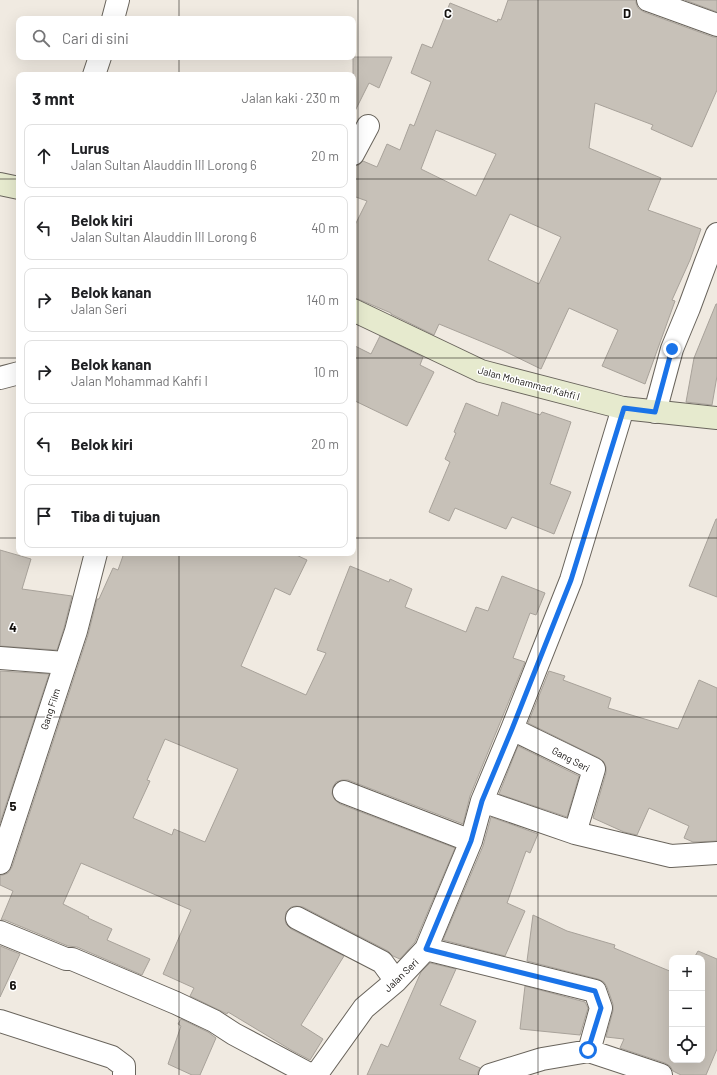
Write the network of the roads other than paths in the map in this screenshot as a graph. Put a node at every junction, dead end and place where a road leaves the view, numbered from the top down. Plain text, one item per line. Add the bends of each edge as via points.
1 (118, 0) edge
2 (648, 0) edge
3 (113, 16) edge
4 (717, 25) edge
5 (99, 60) edge
6 (95, 72) edge
7 (368, 126) dead end
8 (356, 148) edge
9 (0, 184) edge
10 (16, 187) edge
11 (717, 234) edge
12 (356, 311) edge
13 (16, 375) edge
14 (0, 378) edge
15 (624, 408) junction
16 (655, 412) junction
17 (717, 418) edge
18 (95, 556) edge
19 (0, 658) edge
20 (66, 663) junction
21 (512, 729) junction
22 (344, 792) dead end
23 (482, 801) junction
24 (575, 833) junction
25 (471, 841) junction
26 (717, 853) edge
27 (0, 863) edge
28 (296, 918) dead end
29 (0, 932) edge
30 (426, 949) junction
31 (396, 981) junction
32 (0, 1021) edge
33 (588, 1050) junction
34 (124, 1075) edge
35 (311, 1075) edge
36 (316, 1075) edge
37 (490, 1075) edge
38 (661, 1075) edge

1 - 3 street
2 - 4 street
5 - 6 street
7 - 8 street
9 - 10 main road
11 - 16 street via 672,349
12 - 15 main road, Jalan Mohammad Kahfi I via 481,371
13 - 14 street
15 - 16 main road, Jalan Mohammad Kahfi I
15 - 21 street, Jalan Seri via 571,580
16 - 17 main road, Jalan Mohammad Kahfi I
18 - 20 street, Gang Film
19 - 20 street
20 - 27 street, Gang Film
21 - 23 street, Jalan Seri
21 - 24 street, Gang Seri via 594,769
22 - 25 street
23 - 24 street
23 - 25 street, Jalan Seri
24 - 26 street via 671,856
25 - 30 street, Jalan Seri
28 - 31 street via 382,962
29 - 35 street via 66,959 72,959 182,1006
30 - 31 street, Jalan Seri
30 - 33 street via 595,991 601,1008
31 - 36 street, Jalan Seri via 364,1008
32 - 34 street via 112,1057 124,1066
33 - 37 street via 542,1059
33 - 38 street

